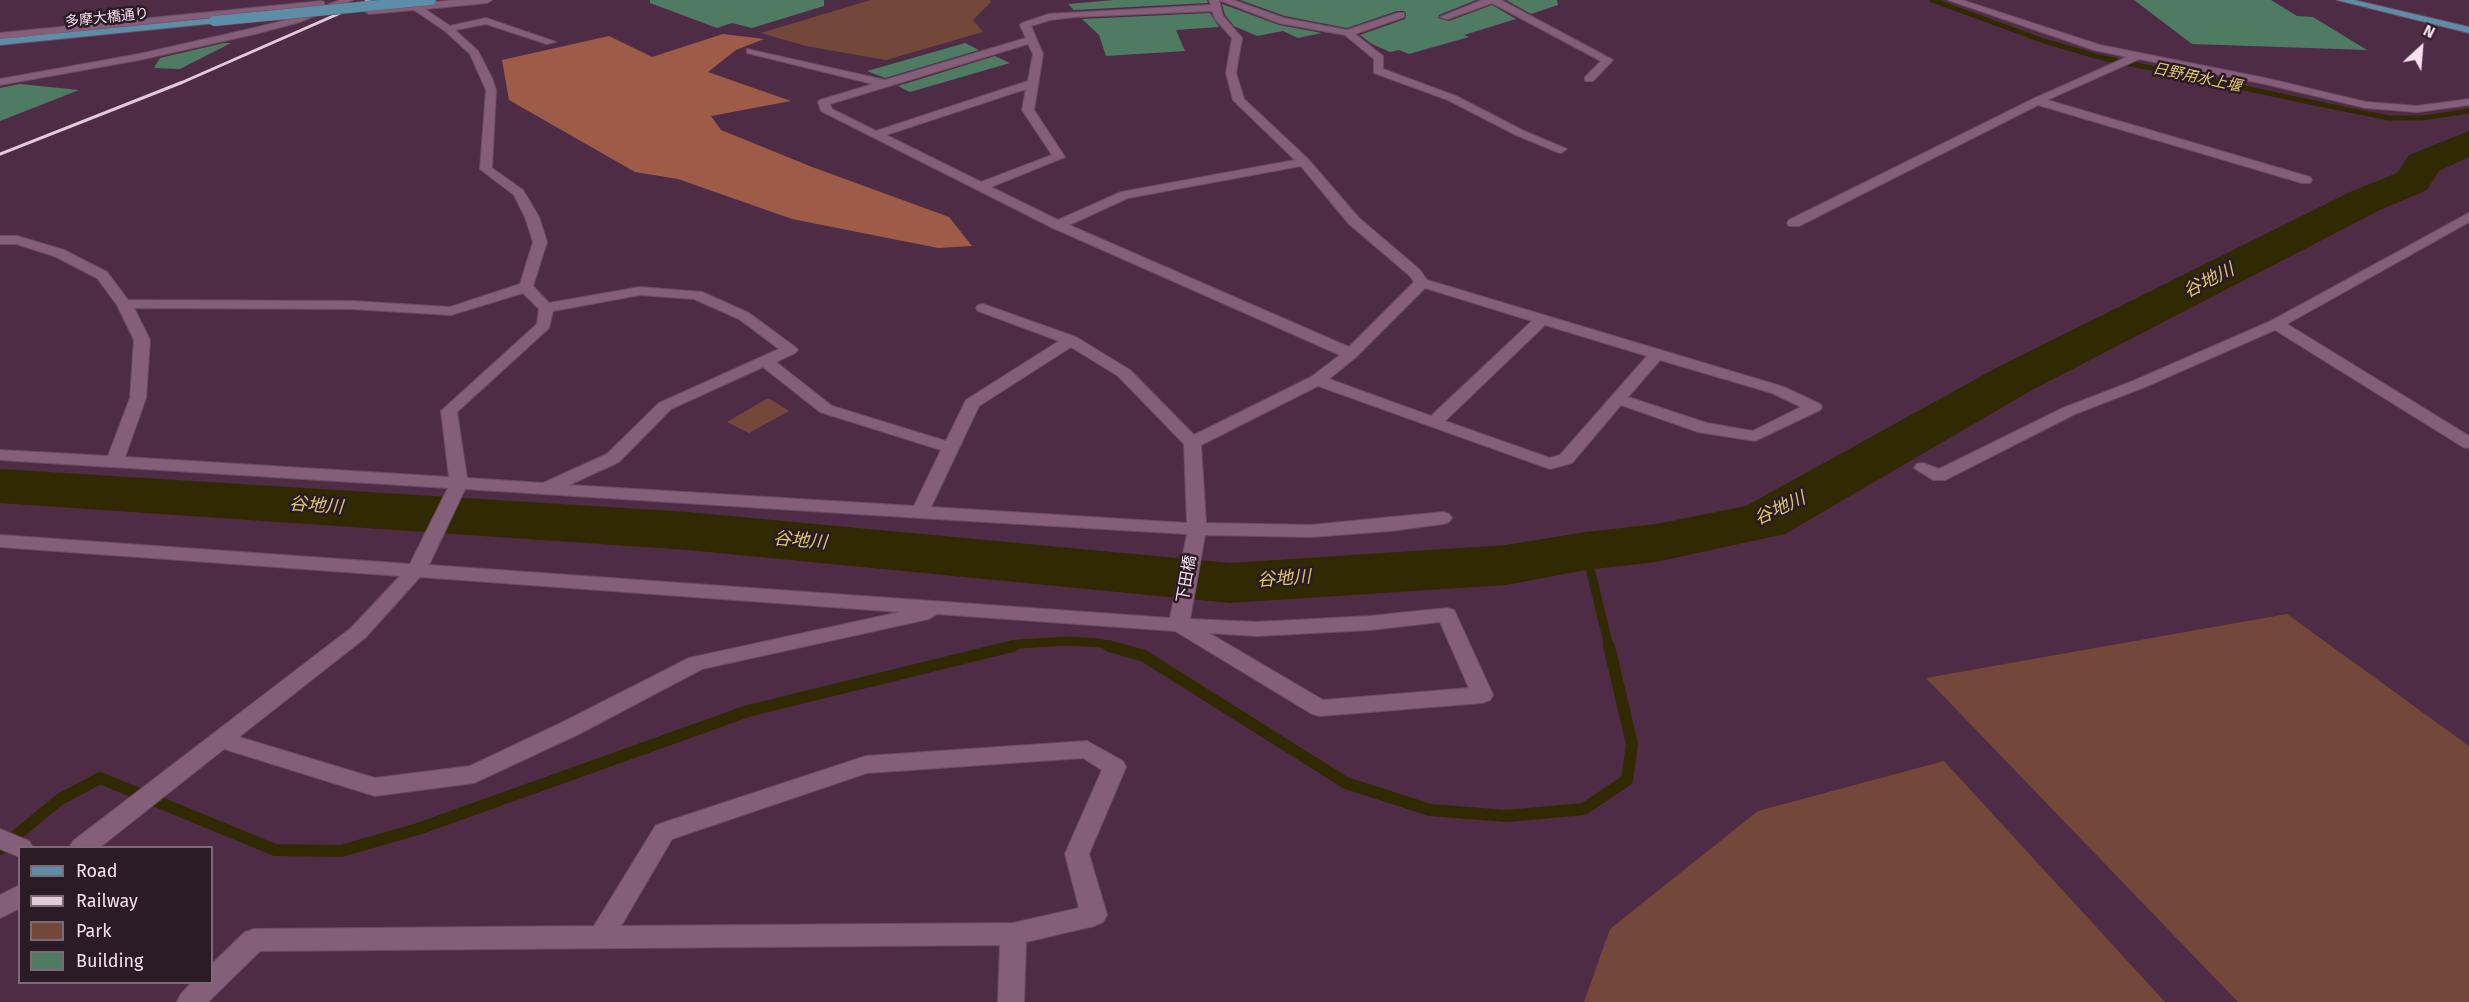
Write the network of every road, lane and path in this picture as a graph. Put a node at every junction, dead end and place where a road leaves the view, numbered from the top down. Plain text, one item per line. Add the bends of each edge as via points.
1 (381, 0) edge
2 (431, 0) edge
3 (487, 0) edge
4 (1224, 0) edge
5 (1493, 0) edge
6 (1953, 0) edge
7 (2342, 0) edge
8 (347, 1) edge
9 (1215, 4) edge
10 (417, 7) junction
11 (1401, 15) dead end
12 (1445, 17) dead end
13 (297, 20) junction
14 (448, 29) junction
15 (2469, 30) edge
16 (1348, 33) junction
17 (0, 36) edge
18 (1030, 40) junction
19 (0, 42) edge
20 (552, 42) dead end
21 (0, 48) edge
22 (752, 51) dead end
23 (2128, 60) junction
24 (1589, 79) dead end
25 (0, 82) edge
26 (1033, 83) junction
27 (886, 84) junction
28 (2037, 101) junction
29 (2469, 102) edge
30 (875, 135) junction
31 (1561, 149) dead end
32 (1304, 162) junction
33 (2306, 180) dead end
34 (980, 187) junction
35 (2469, 217) edge
36 (1794, 223) dead end
37 (1058, 225) junction
38 (0, 240) edge
39 (1422, 283) junction
40 (526, 287) junction
41 (124, 304) junction
42 (546, 308) junction
43 (983, 308) dead end
44 (1543, 318) junction
45 (2276, 324) junction
46 (1071, 339) junction
47 (1351, 354) junction
48 (1657, 354) junction
49 (765, 361) junction
50 (1317, 380) junction
51 (1618, 399) junction
52 (1434, 422) junction
53 (2469, 424) edge
54 (2462, 438) edge
55 (1192, 443) junction
56 (951, 448) junction
57 (0, 454) edge
58 (114, 463) junction
59 (1923, 468) dead end
60 (457, 488) junction
61 (548, 488) junction
62 (920, 513) junction
63 (1443, 518) dead end
64 (1195, 536) junction
65 (0, 541) edge
66 (419, 566) junction
67 (951, 608) junction
68 (1180, 621) junction
69 (220, 740) junction
70 (0, 838) edge
71 (84, 846) edge
72 (18, 847) edge
73 (18, 896) edge
74 (0, 908) edge
75 (1014, 934) junction
76 (601, 937) junction
77 (213, 980) edge
78 (209, 984) edge
79 (189, 1002) edge
80 (1011, 1002) edge

1 - 10 street via 369,11
2 - 19 main road, 多摩大橋通り, bridge
3 - 10 street
4 - 16 street via 1282,21
5 - 12 street
5 - 24 street via 1608,60
6 - 23 street
7 - 15 main road
8 - 13 street
8 - 17 street
9 - 18 street via 1048,16 1025,25
9 - 32 street via 1218,17 1237,39 1231,73 1239,100
10 - 14 street
11 - 16 street
13 - 21 street
13 - 25 street via 139,57
14 - 20 street via 486,21
14 - 40 street via 474,53 491,90 486,169 519,193 540,242
16 - 31 street via 1379,58 1378,71 1452,98
18 - 26 street via 1038,54
18 - 27 street
22 - 27 street
23 - 28 street
23 - 29 street via 2265,81 2382,108 2431,108
26 - 30 street
26 - 34 street via 1028,111 1059,157
27 - 30 street via 824,102 826,111
28 - 33 street
28 - 36 street
30 - 34 street
32 - 37 street via 1125,195
32 - 39 street via 1354,222
34 - 37 street
35 - 45 street
37 - 47 street
38 - 41 street via 17,240 59,253 102,276
39 - 44 street
39 - 47 street
40 - 41 street via 451,311 351,305
40 - 42 street
41 - 58 street via 142,340 140,375 138,398
42 - 49 street via 640,291 697,295 744,316 790,350
42 - 60 street via 544,325 449,411
43 - 46 street
44 - 48 street
44 - 52 street
45 - 54 street
45 - 59 street via 2068,411 1939,476
46 - 55 street via 1124,373
46 - 56 street via 972,403
47 - 50 street
48 - 51 street
48 - 51 street via 1778,390 1814,407 1755,436 1704,428
49 - 56 street via 826,409
49 - 61 street via 665,406 613,458
50 - 52 street
50 - 55 street
51 - 52 street via 1566,459 1550,464
53 - 54 street
55 - 64 street, 下田橋
56 - 62 street
57 - 58 street
58 - 60 street
60 - 61 street
60 - 66 street
61 - 62 street
62 - 64 street
63 - 64 street via 1311,531
64 - 68 street, 下田橋
65 - 66 street
66 - 67 street
66 - 69 street via 358,633
67 - 68 street
67 - 69 street via 696,663 474,774 375,787
68 - 68 street via 1257,629 1447,615 1482,695 1320,708
69 - 71 street
70 - 72 street
73 - 74 street
75 - 76 street
75 - 76 street via 1094,915 1077,854 1115,767 1088,749 866,765 664,832
75 - 80 street
76 - 77 street via 254,940
78 - 79 street

